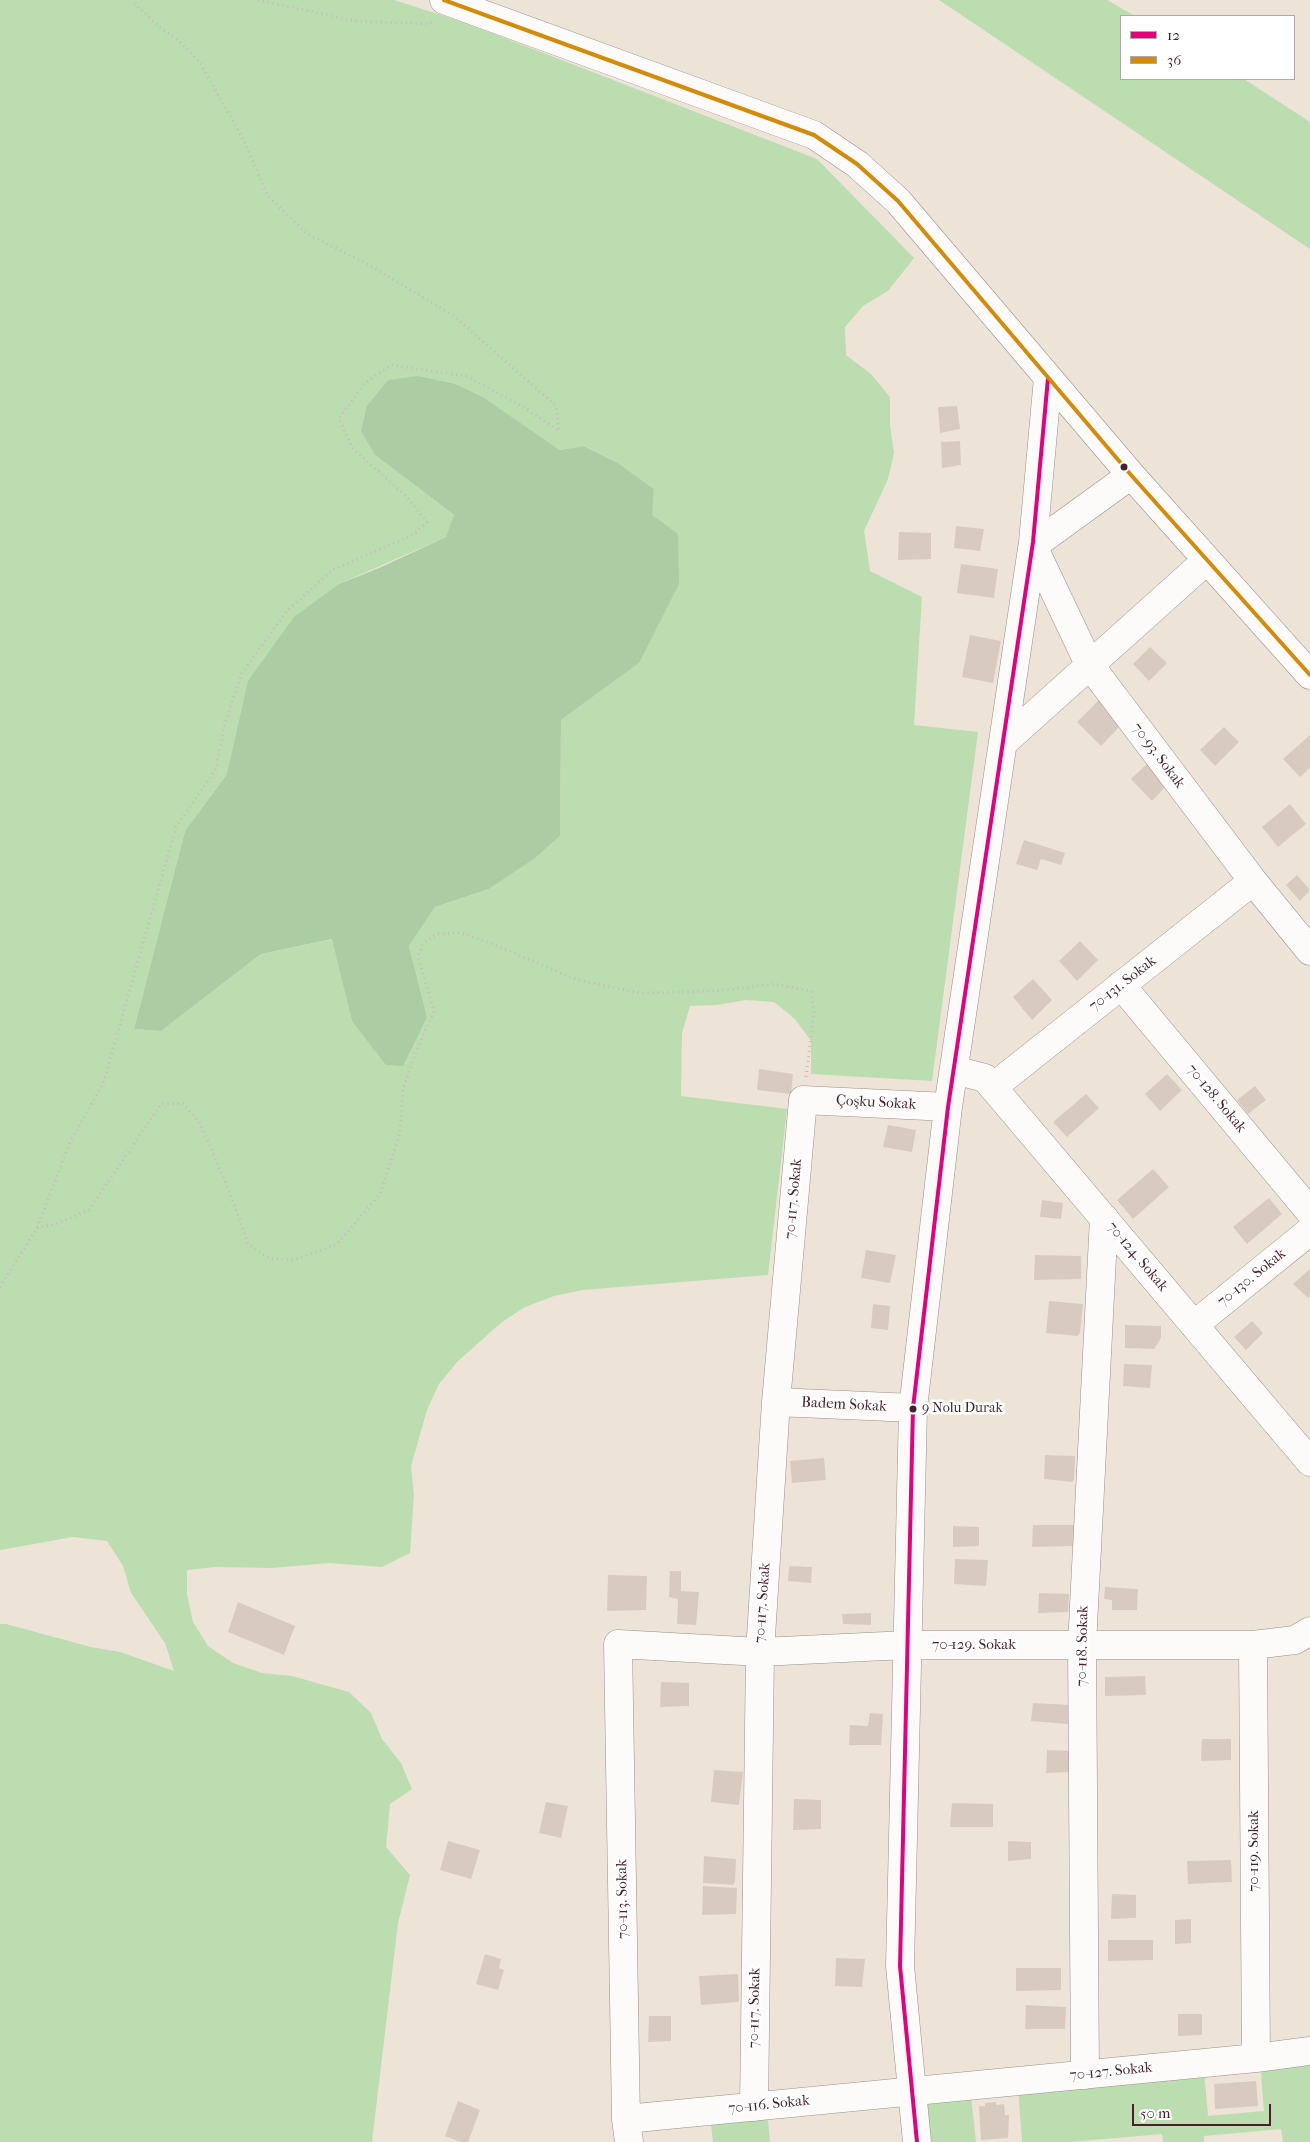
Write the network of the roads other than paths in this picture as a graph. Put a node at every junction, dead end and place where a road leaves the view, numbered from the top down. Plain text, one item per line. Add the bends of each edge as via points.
1 (450, 1) edge
2 (1048, 378) junction
3 (1131, 475) junction
4 (1033, 546) junction
5 (1207, 560) junction
6 (1089, 664) junction
7 (1310, 675) edge
8 (1003, 743) junction
9 (1253, 881) junction
10 (1310, 951) edge
11 (1122, 985) junction
12 (954, 1070) junction
13 (993, 1087) junction
14 (803, 1100) joint
15 (948, 1107) junction
16 (1310, 1212) edge
17 (1104, 1218) junction
18 (1310, 1231) edge
19 (1194, 1325) junction
20 (776, 1402) junction
21 (913, 1408) junction
22 (1310, 1462) edge
23 (1310, 1631) edge
24 (1253, 1644) junction
25 (908, 1645) junction
26 (1082, 1645) junction
27 (760, 1652) junction
28 (620, 1656) joint
29 (1310, 2051) edge
30 (1256, 2058) junction
31 (1085, 2075) junction
32 (912, 2091) junction
33 (754, 2107) junction
34 (628, 2131) edge
35 (918, 2142) edge

1 - 2 street via 814,136 857,164 898,201
2 - 3 street
2 - 4 street
3 - 4 street
3 - 5 street
4 - 6 street, 70-93. Sokak
4 - 8 street
5 - 6 street
5 - 7 street
6 - 8 street
6 - 9 street, 70-93. Sokak
8 - 12 street
9 - 10 street, 70-93. Sokak
9 - 11 street, 70-131. Sokak
11 - 13 street, 70-131. Sokak
11 - 16 street, 70-128. Sokak
12 - 13 street, 70-124. Sokak via 986,1078
12 - 15 street
13 - 17 street, 70-124. Sokak
14 - 15 street, Çoşku Sokak
14 - 20 street, 70-117. Sokak
15 - 21 street
17 - 19 street, 70-124. Sokak
17 - 26 street, 70-118. Sokak
18 - 19 street, 70-130. Sokak
19 - 22 street, 70-124. Sokak
20 - 21 street, Badem Sokak
20 - 27 street, 70-117. Sokak
21 - 25 street
23 - 24 street, 70-129. Sokak via 1295,1640
24 - 26 street, 70-129. Sokak
24 - 30 street, 70-119. Sokak
25 - 26 street, 70-129. Sokak
25 - 27 street, 70-129. Sokak
25 - 32 street via 900,1966
26 - 31 street, 70-118. Sokak
27 - 28 street, 70-129. Sokak via 618,1644
27 - 33 street, 70-117. Sokak
28 - 34 street, 70-113. Sokak
29 - 30 street, 70-127. Sokak
30 - 31 street, 70-127. Sokak
31 - 32 street, 70-127. Sokak
32 - 33 street, 70-116. Sokak
32 - 35 street
33 - 34 street, 70-116. Sokak

